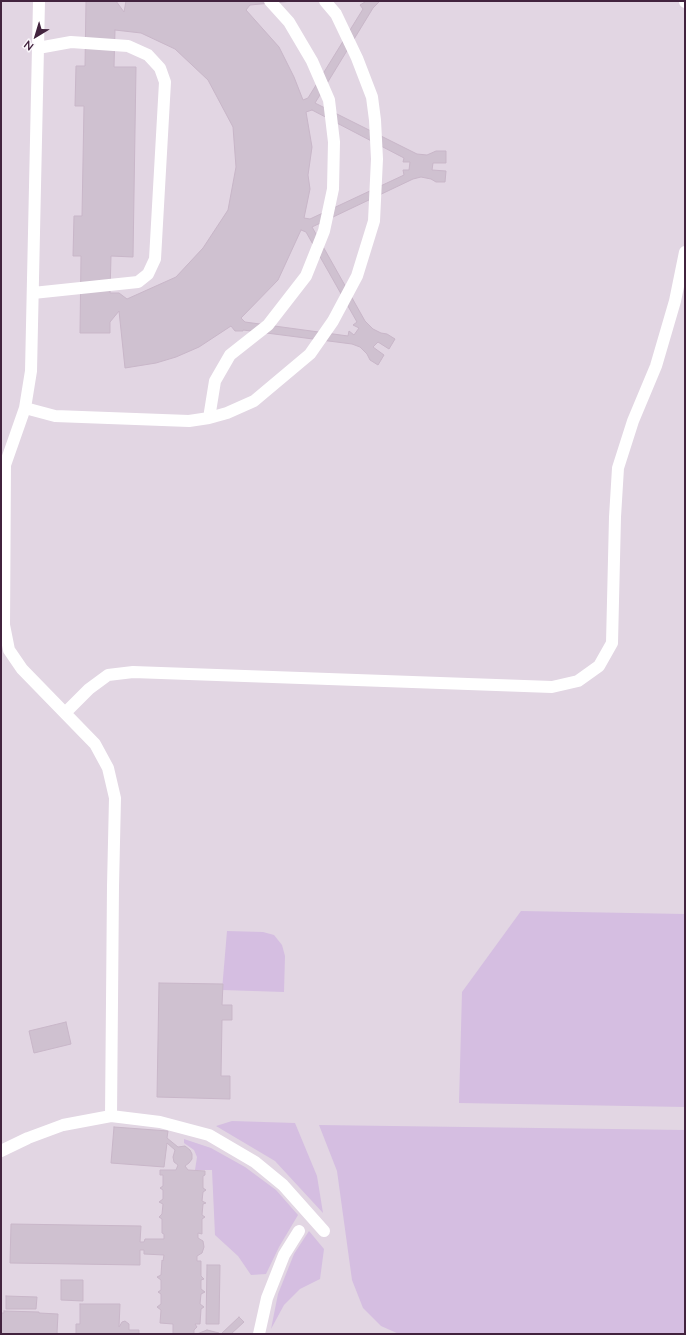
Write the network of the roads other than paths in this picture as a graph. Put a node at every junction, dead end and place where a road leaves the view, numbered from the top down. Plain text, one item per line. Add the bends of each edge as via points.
1 (39, 1) edge
2 (270, 1) edge
3 (325, 1) edge
4 (38, 48) junction
5 (685, 252) edge
6 (33, 293) junction
7 (25, 408) junction
8 (209, 418) junction
9 (65, 713) junction
10 (111, 1116) junction
11 (1, 1151) edge
12 (299, 1231) dead end
13 (324, 1231) dead end
14 (259, 1334) edge

1 - 4 lane
2 - 8 lane via 289,22 312,61 328,100 334,142 333,189 324,231 306,276 268,325 230,355 215,381
3 - 8 lane via 336,14 372,97 377,159 374,221 357,276 333,321 310,354 254,401
4 - 6 lane
4 - 6 lane via 71,42 128,46 148,55 160,68 165,82 155,259 148,274 138,282
5 - 9 lane via 676,301 656,366 632,421 618,468 612,643 599,666 578,681 552,687 133,672 108,675 89,689
6 - 7 lane via 31,371
7 - 8 lane via 55,416 189,421
7 - 9 lane via 5,465 4,625 9,650 22,669
9 - 10 lane via 95,744 108,768 115,798
10 - 11 lane via 63,1125
10 - 13 lane via 160,1122 209,1135 255,1162 283,1184
12 - 14 lane via 284,1255 266,1298

